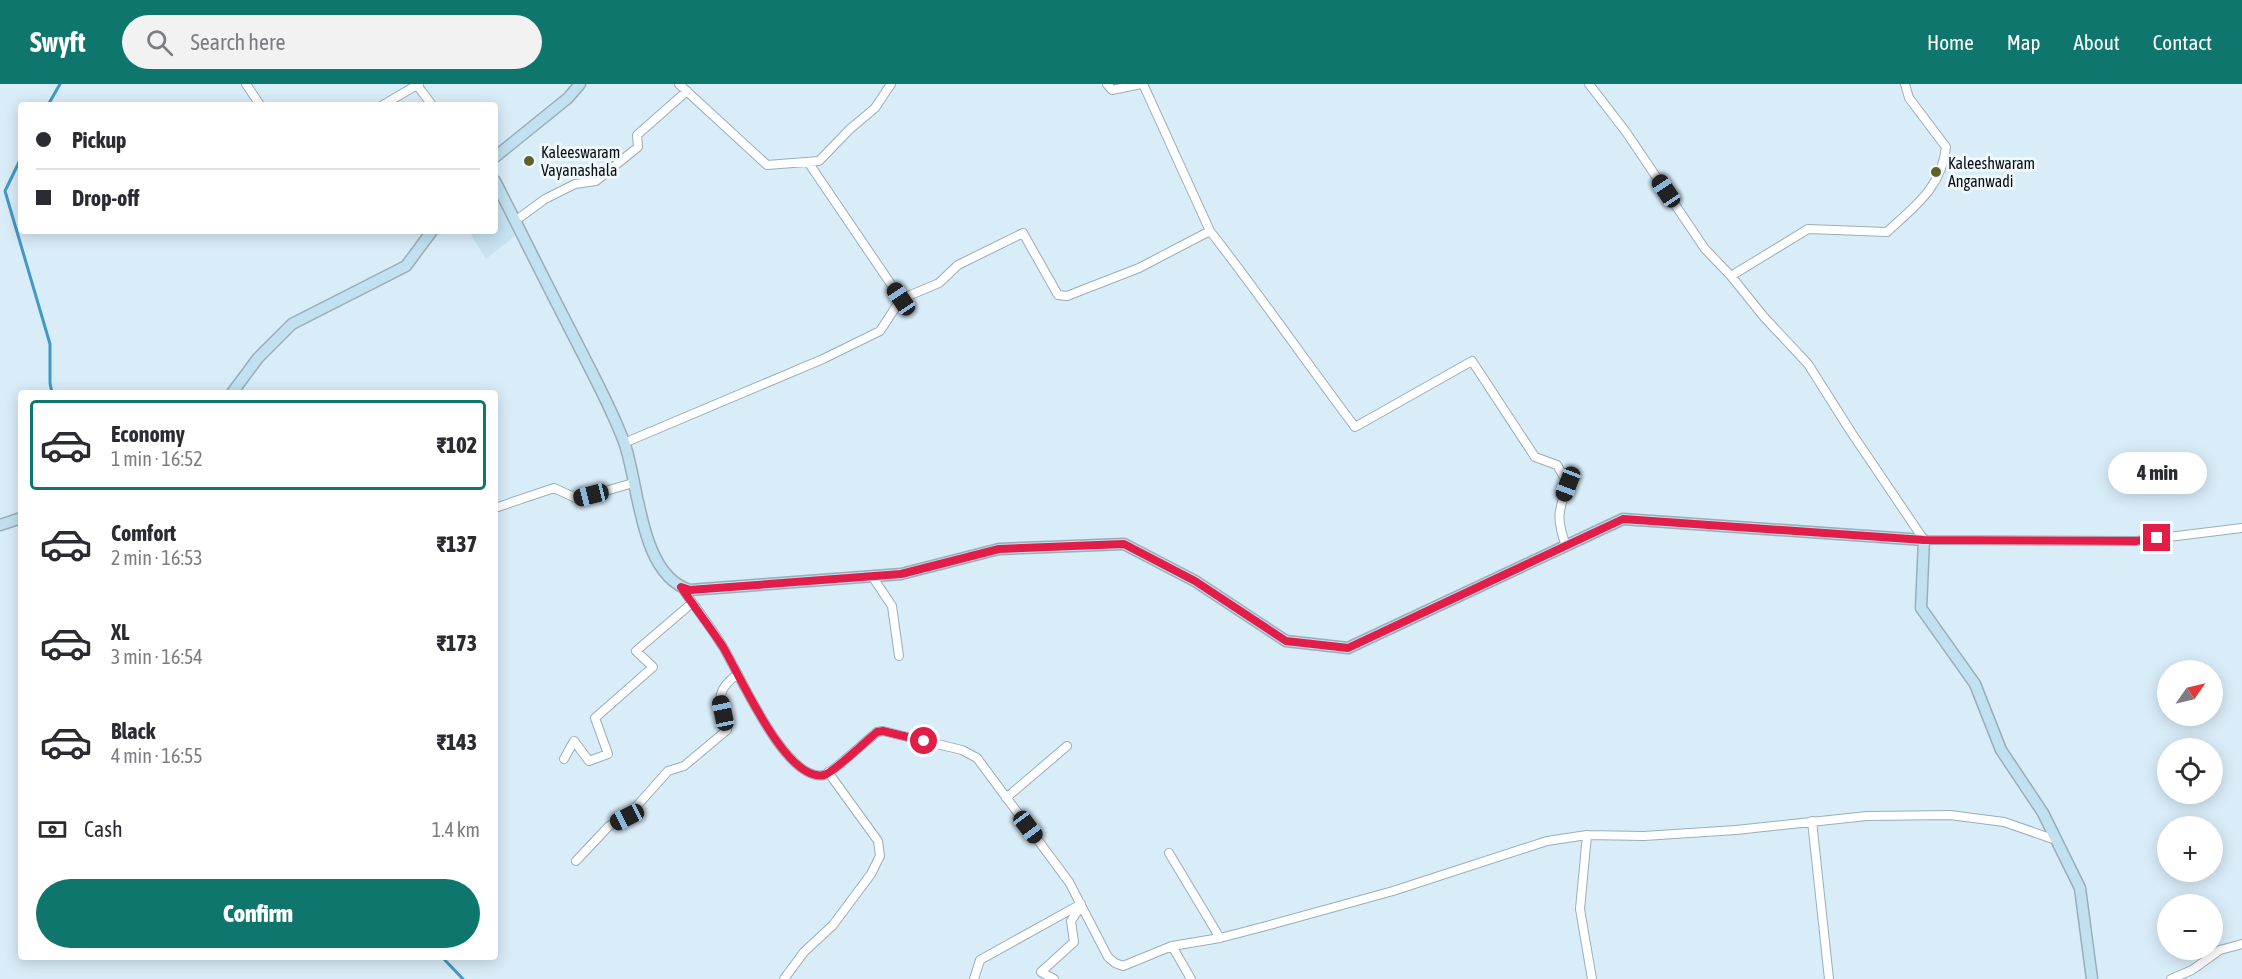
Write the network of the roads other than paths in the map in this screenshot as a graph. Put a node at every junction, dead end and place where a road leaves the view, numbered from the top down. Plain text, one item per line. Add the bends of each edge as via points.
1 (246, 84) edge
2 (580, 84) edge
3 (679, 84) edge
4 (891, 84) edge
5 (1107, 84) edge
6 (1142, 84) edge
7 (1589, 84) edge
8 (1905, 84) edge
9 (418, 85) edge
10 (687, 91) junction
11 (258, 102) edge
12 (388, 102) edge
13 (430, 102) edge
14 (498, 155) edge
15 (808, 162) junction
16 (498, 187) edge
17 (515, 221) junction
18 (1210, 231) junction
19 (430, 234) edge
20 (1731, 276) junction
21 (901, 299) junction
22 (234, 390) edge
23 (624, 443) junction
24 (633, 483) junction
25 (498, 506) edge
26 (18, 519) edge
27 (0, 525) edge
28 (2242, 528) edge
29 (1924, 540) junction
30 (1566, 546) junction
31 (872, 576) junction
32 (681, 587) junction
33 (692, 603) junction
34 (899, 656) dead end
35 (738, 674) junction
36 (1067, 746) dead end
37 (564, 759) dead end
38 (828, 772) junction
39 (1006, 798) junction
40 (1812, 821) junction
41 (1587, 835) junction
42 (2056, 840) junction
43 (1169, 853) dead end
44 (576, 861) dead end
45 (1082, 904) junction
46 (1221, 938) junction
47 (2242, 944) edge
48 (1172, 946) junction
49 (784, 979) edge
50 (974, 979) edge
51 (1054, 979) edge
52 (1191, 979) edge
53 (1592, 979) edge
54 (1829, 979) edge
55 (2092, 979) edge
56 (2171, 979) edge

1 - 11 street
2 - 14 street
3 - 10 street
4 - 15 street via 875,108 819,160
5 - 6 street via 1112,90
6 - 18 street
7 - 20 street via 1705,249
8 - 20 street via 1909,98 1946,147 1944,164 1931,190 1887,232 1808,229
9 - 12 street
9 - 13 street
10 - 15 street via 767,165
10 - 17 street via 637,135 638,147 596,181 575,184
15 - 21 street
16 - 17 street
17 - 23 street
18 - 21 street via 1139,268 1067,296 1058,295 1023,233 958,265 939,283
18 - 30 street via 1355,427 1472,360 1535,457 1557,465 1568,484 1560,504 1558,525
19 - 22 street via 406,266 291,324
20 - 29 street via 1808,364
21 - 23 street via 880,331
23 - 24 street
24 - 25 street via 578,499 554,488
24 - 32 street via 641,520 654,551 664,571
26 - 27 street
28 - 29 street via 2136,541
29 - 30 street via 1623,519
29 - 42 street via 1921,608 1975,684 2001,750
30 - 31 street via 1348,648 1286,641 1195,581 1124,544 999,549 901,574
31 - 32 street via 690,590
31 - 34 street via 892,606
32 - 33 street
33 - 35 street
33 - 37 street via 636,651 653,667 595,718 608,754 589,761 574,741
35 - 38 street via 774,736 797,765 813,775
35 - 44 street via 726,682 720,696 727,730 684,766 668,771 627,817 609,826
36 - 39 street
38 - 39 street via 877,732 887,731 972,754
38 - 49 street via 878,841 880,856 872,874 833,925 804,952
39 - 45 street
40 - 41 street via 1656,836
40 - 42 street via 1950,815 2004,822
40 - 54 street
41 - 46 street via 1548,841 1393,891
41 - 53 street via 1580,909
42 - 55 street via 2080,888
43 - 46 street
45 - 48 street via 1108,957 1115,963 1123,966
45 - 50 street via 980,960
45 - 51 street via 1071,921 1074,942 1041,972
46 - 48 street
47 - 56 street via 2220,950
48 - 52 street

